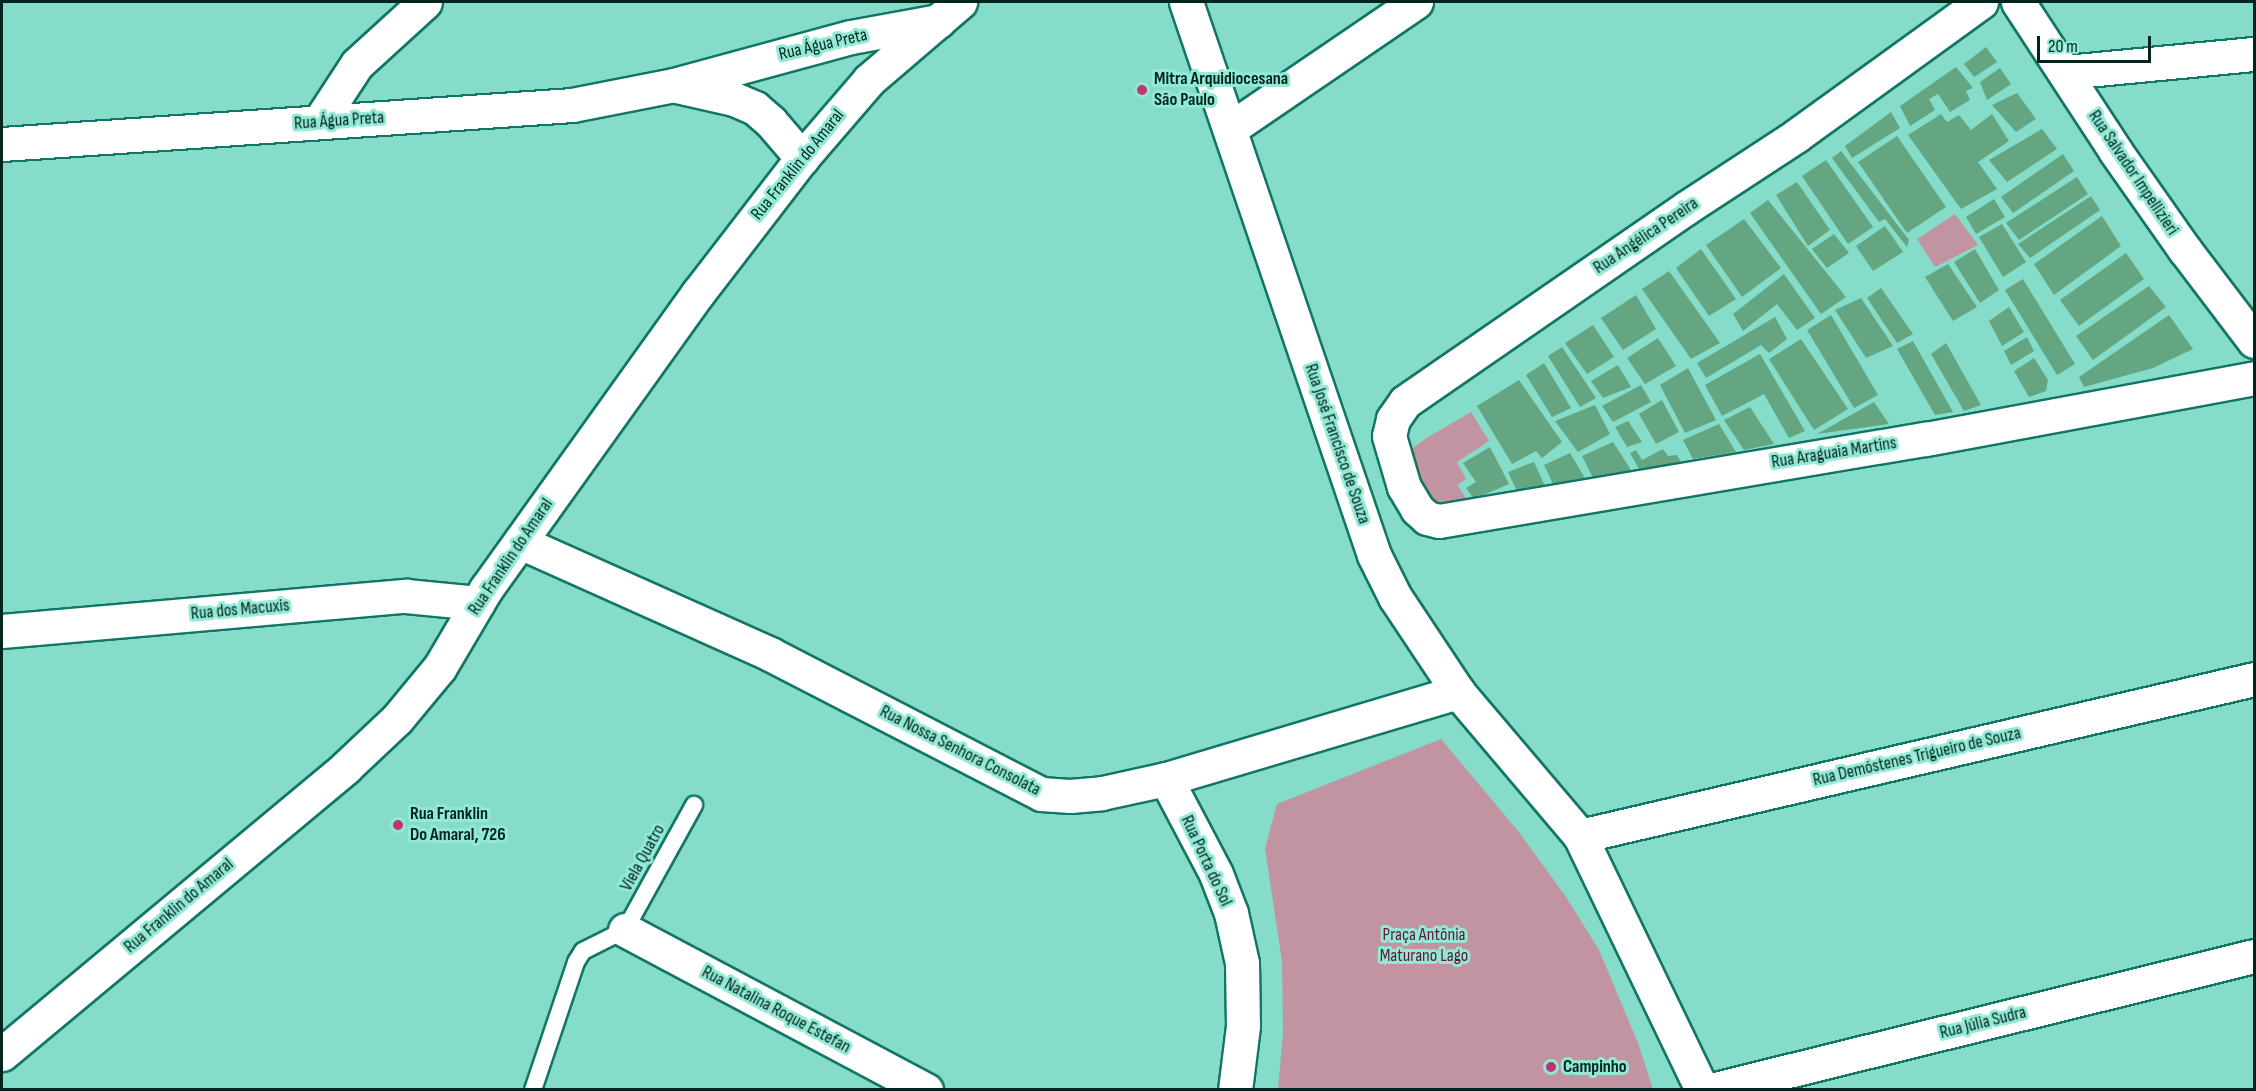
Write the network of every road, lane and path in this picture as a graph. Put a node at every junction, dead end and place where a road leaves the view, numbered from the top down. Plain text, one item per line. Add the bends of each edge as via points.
1 (425, 2) edge
2 (1186, 2) edge
3 (1416, 2) edge
4 (1981, 2) edge
5 (2018, 2) edge
6 (950, 11) edge
7 (2254, 54) edge
8 (2066, 72) junction
9 (674, 85) junction
10 (319, 122) junction
11 (1231, 128) junction
12 (2, 144) edge
13 (802, 158) junction
14 (2254, 341) edge
15 (2254, 378) edge
16 (1417, 509) joint
17 (520, 542) junction
18 (478, 603) junction
19 (2, 631) edge
20 (2254, 679) edge
21 (1458, 692) junction
22 (1166, 779) junction
23 (694, 805) dead end
24 (1580, 836) junction
25 (625, 930) junction
26 (2254, 956) edge
27 (2, 1054) edge
28 (533, 1089) edge
29 (926, 1089) edge
30 (1235, 1089) edge
31 (1702, 1089) edge
32 (1710, 1089) edge

1 - 10 street via 357,64
2 - 11 street, Rua José Francisco de Souza
3 - 11 street
4 - 16 street, Rua Angélica Pereira via 1796,136 1405,402 1393,419 1389,436 1404,488
5 - 8 street, Rua Salvador Impellizieri
6 - 9 street, Rua Água Preta
6 - 13 street, Rua Franklin do Amaral via 869,80
7 - 8 street
8 - 14 street, Rua Salvador Impellizieri via 2116,152
9 - 10 street, Rua Água Preta via 572,105
9 - 13 street, Rua Água Preta via 734,99 754,108
10 - 12 street, Rua Água Preta
11 - 21 street, Rua José Francisco de Souza via 1374,555 1395,597
13 - 17 street, Rua Franklin do Amaral via 698,293
15 - 16 street, Rua Araguaia Martins via 1926,439 1439,522
17 - 18 street, Rua Franklin do Amaral
17 - 22 street, Rua Nossa Senhora Consolata via 770,654 1041,794 1102,793
18 - 19 street, Rua dos Macuxis via 406,596
18 - 27 street, Rua Franklin do Amaral via 440,667 371,744
20 - 24 street, Rua Demóstenes Trigueiro de Souza
21 - 22 street, Rua Nossa Senhora Consolata
21 - 24 street, Rua José Francisco de Souza
22 - 30 street, Rua Porta do Sol via 1216,874 1236,933 1242,963 1243,1026
23 - 25 lane, Viela Quatro
24 - 31 street
25 - 28 lane via 583,951 576,962
25 - 29 street, Rua Natalina Roque Estefan
26 - 32 street, Rua Júlia Sudra

